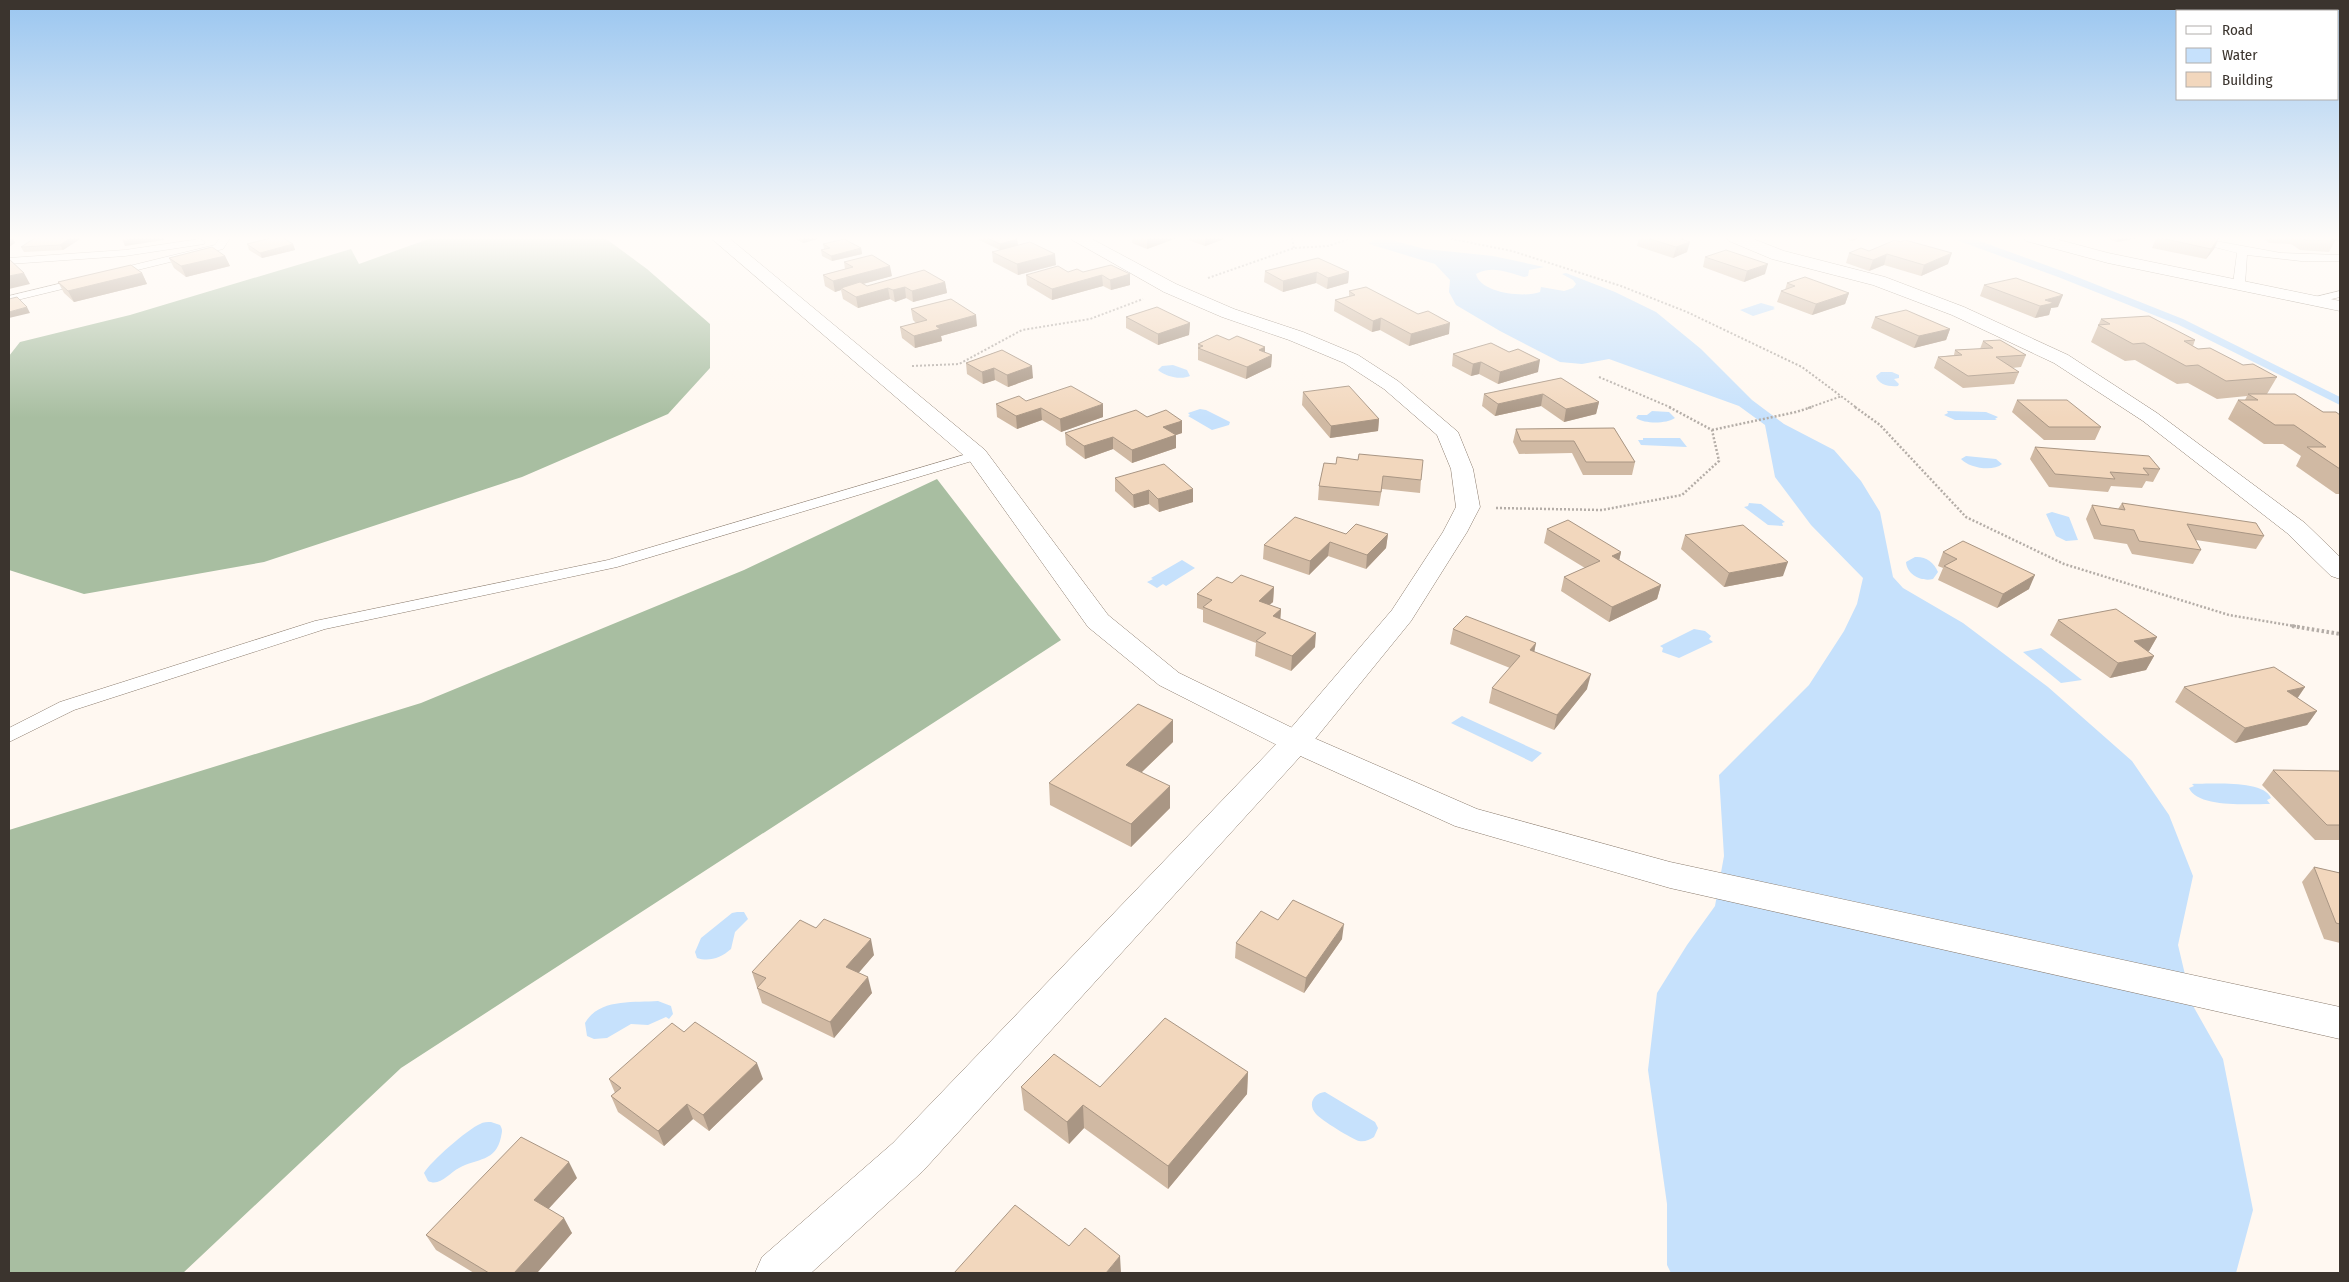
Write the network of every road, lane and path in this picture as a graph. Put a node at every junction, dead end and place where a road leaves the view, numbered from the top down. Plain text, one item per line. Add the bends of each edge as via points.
1 (790, 298) edge
2 (1145, 298) edge
3 (1193, 298) edge
4 (1651, 298) edge
5 (1922, 298) edge
6 (2305, 298) edge
7 (2324, 298) edge
8 (2315, 300) junction
9 (2340, 306) edge
10 (906, 367) dead end
11 (1599, 377) dead end
12 (1842, 396) junction
13 (1712, 430) junction
14 (977, 456) junction
15 (1468, 508) junction
16 (2340, 571) edge
17 (2340, 634) edge
18 (9, 736) edge
19 (1296, 742) junction
20 (2340, 1023) edge
21 (778, 1273) edge

1 - 14 street
2 - 10 path via 1090,319 1022,330 959,364
3 - 15 street via 1351,359 1390,385 1446,432 1462,469
4 - 12 path via 1802,367
5 - 16 street via 2062,359 2150,417 2296,528
6 - 8 street
7 - 8 lane
8 - 9 street
11 - 13 path via 1661,402
12 - 13 path via 1796,412
12 - 17 path via 1880,425 1966,516 2064,564 2229,615
13 - 15 path via 1719,461 1682,495 1602,510
14 - 18 lane via 611,564 321,625 67,706
14 - 19 street via 1098,621 1168,679
15 - 19 street via 1402,615
19 - 20 street via 1467,818 1670,874
19 - 21 street via 908,1157

